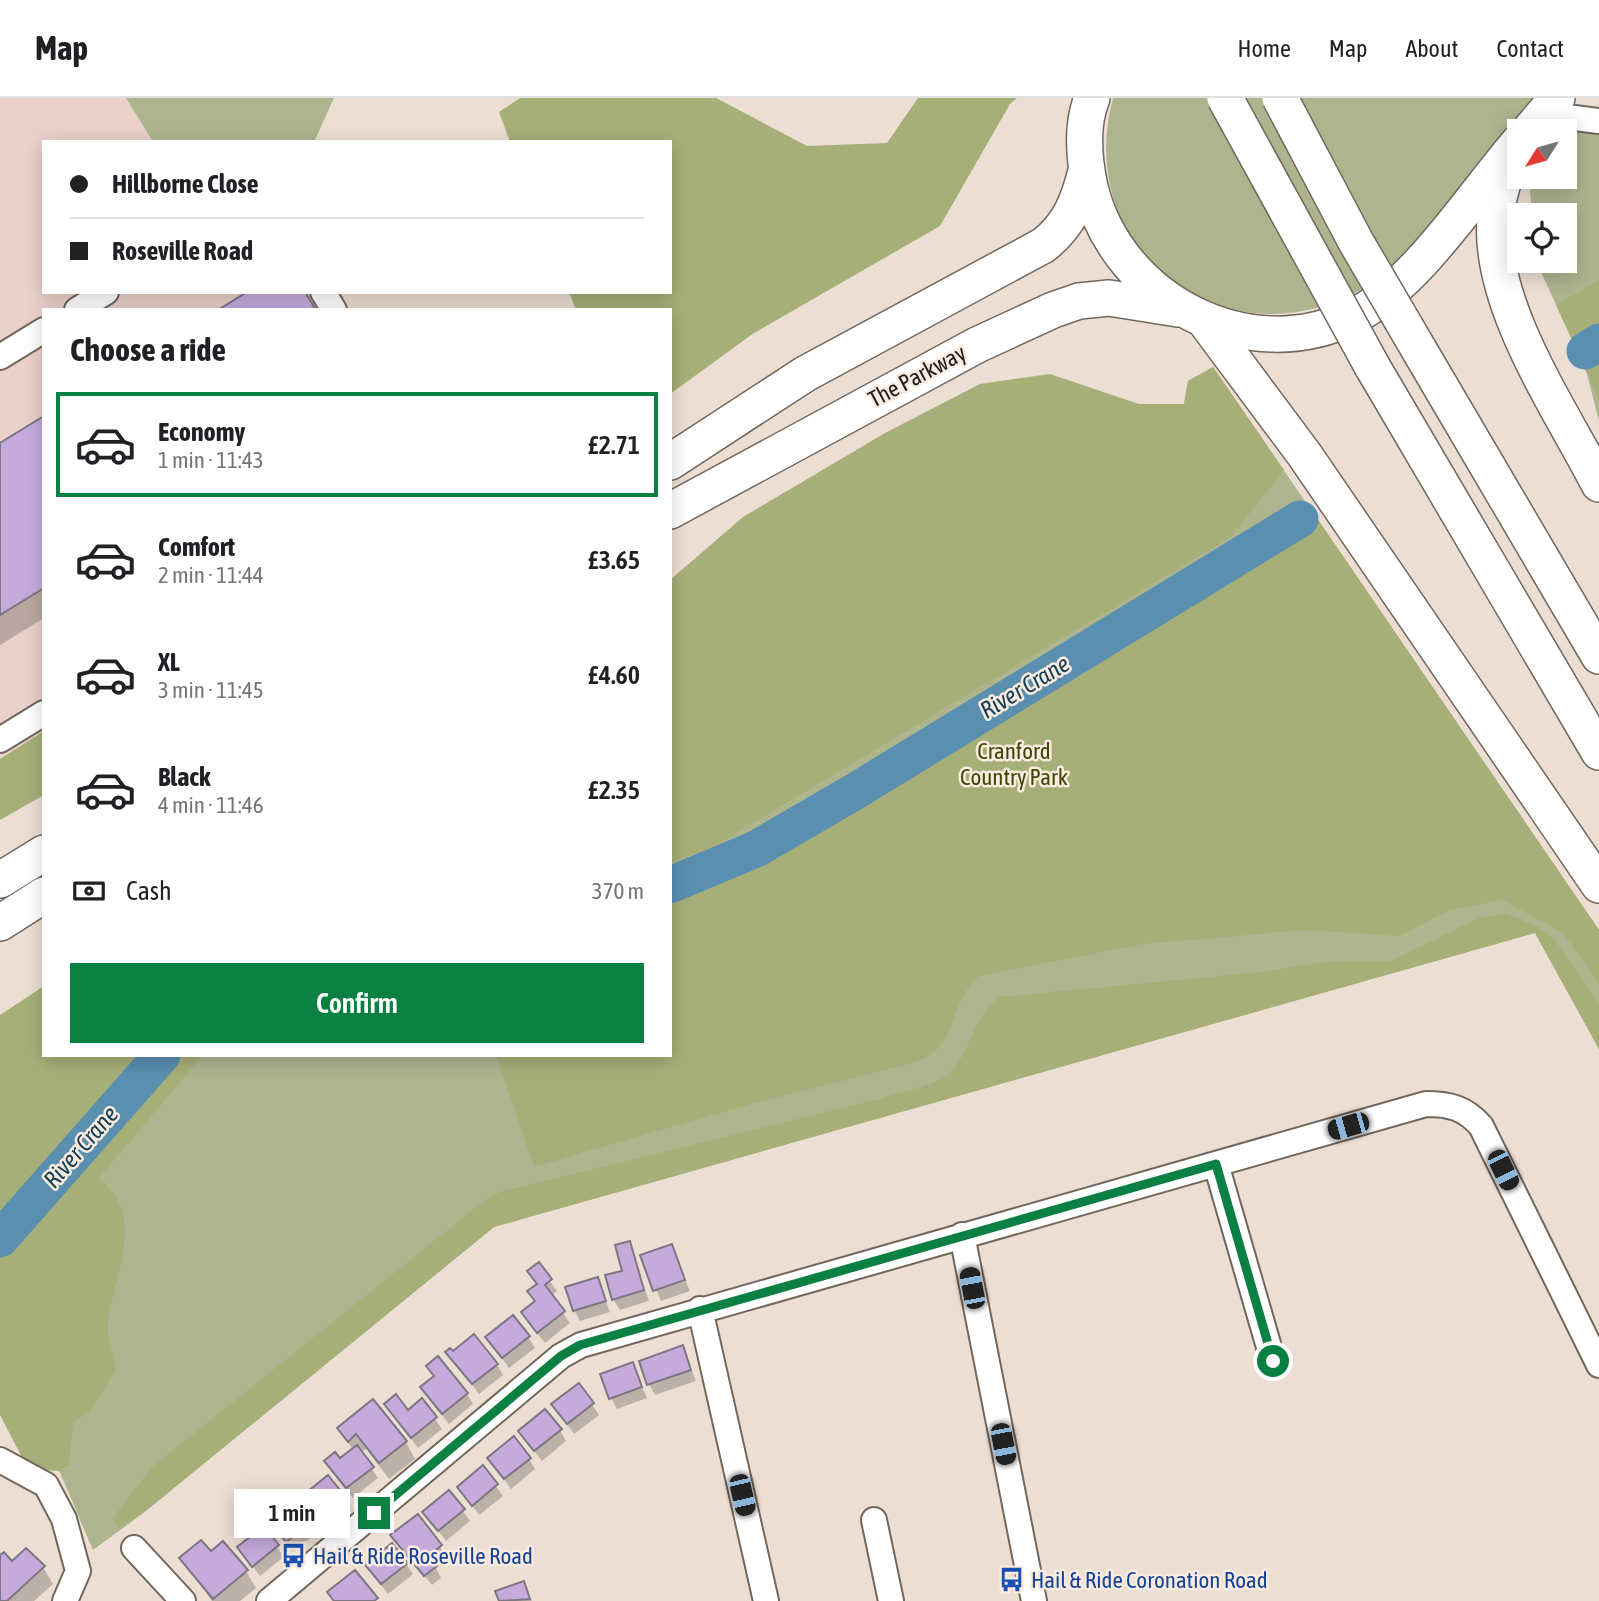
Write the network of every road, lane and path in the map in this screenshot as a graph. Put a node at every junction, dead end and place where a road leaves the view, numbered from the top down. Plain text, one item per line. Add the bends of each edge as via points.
1 (1226, 98) edge
2 (1280, 98) edge
3 (1588, 98) edge
4 (1089, 101) edge
5 (1599, 115) edge
6 (1599, 121) edge
7 (1577, 123) edge
8 (1507, 157) edge
9 (1086, 171) junction
10 (1507, 187) edge
11 (103, 294) edge
12 (80, 308) edge
13 (1192, 315) junction
14 (42, 331) edge
15 (0, 357) edge
16 (672, 461) edge
17 (1599, 484) edge
18 (672, 510) edge
19 (1599, 656) edge
20 (42, 714) edge
21 (0, 740) edge
22 (1599, 752) edge
23 (42, 854) edge
24 (0, 880) edge
25 (1599, 885) edge
26 (42, 896) edge
27 (0, 923) edge
28 (1216, 1164) junction
29 (962, 1236) junction
30 (700, 1309) junction
31 (1273, 1361) dead end
32 (1599, 1366) edge
33 (0, 1460) edge
34 (874, 1520) dead end
35 (134, 1548) dead end
36 (65, 1601) edge
37 (183, 1601) edge
38 (270, 1601) edge
39 (766, 1601) edge
40 (891, 1601) edge
41 (1034, 1601) edge

1 - 22 highway, bridge via 1372,366
2 - 19 highway, bridge via 1418,348
3 - 5 street
4 - 9 highway
6 - 7 street
8 - 13 highway via 1417,265 1356,315 1313,331 1262,334
9 - 13 highway via 1102,226 1121,255 1139,275
9 - 16 highway via 1068,222 1044,245 794,381
10 - 17 highway via 1495,216 1495,251 1505,296
11 - 12 street
13 - 18 highway, The Parkway via 1109,298 1053,310 976,345
13 - 25 highway via 1304,454
14 - 15 street
20 - 21 street
23 - 24 highway
26 - 27 highway
28 - 29 street
28 - 31 street
28 - 32 street via 1426,1104 1447,1104 1468,1112 1481,1126
29 - 30 street
29 - 41 street
30 - 38 street via 580,1345 561,1356
30 - 39 street
33 - 36 street via 46,1485 64,1519 78,1571
34 - 40 street
35 - 37 street

